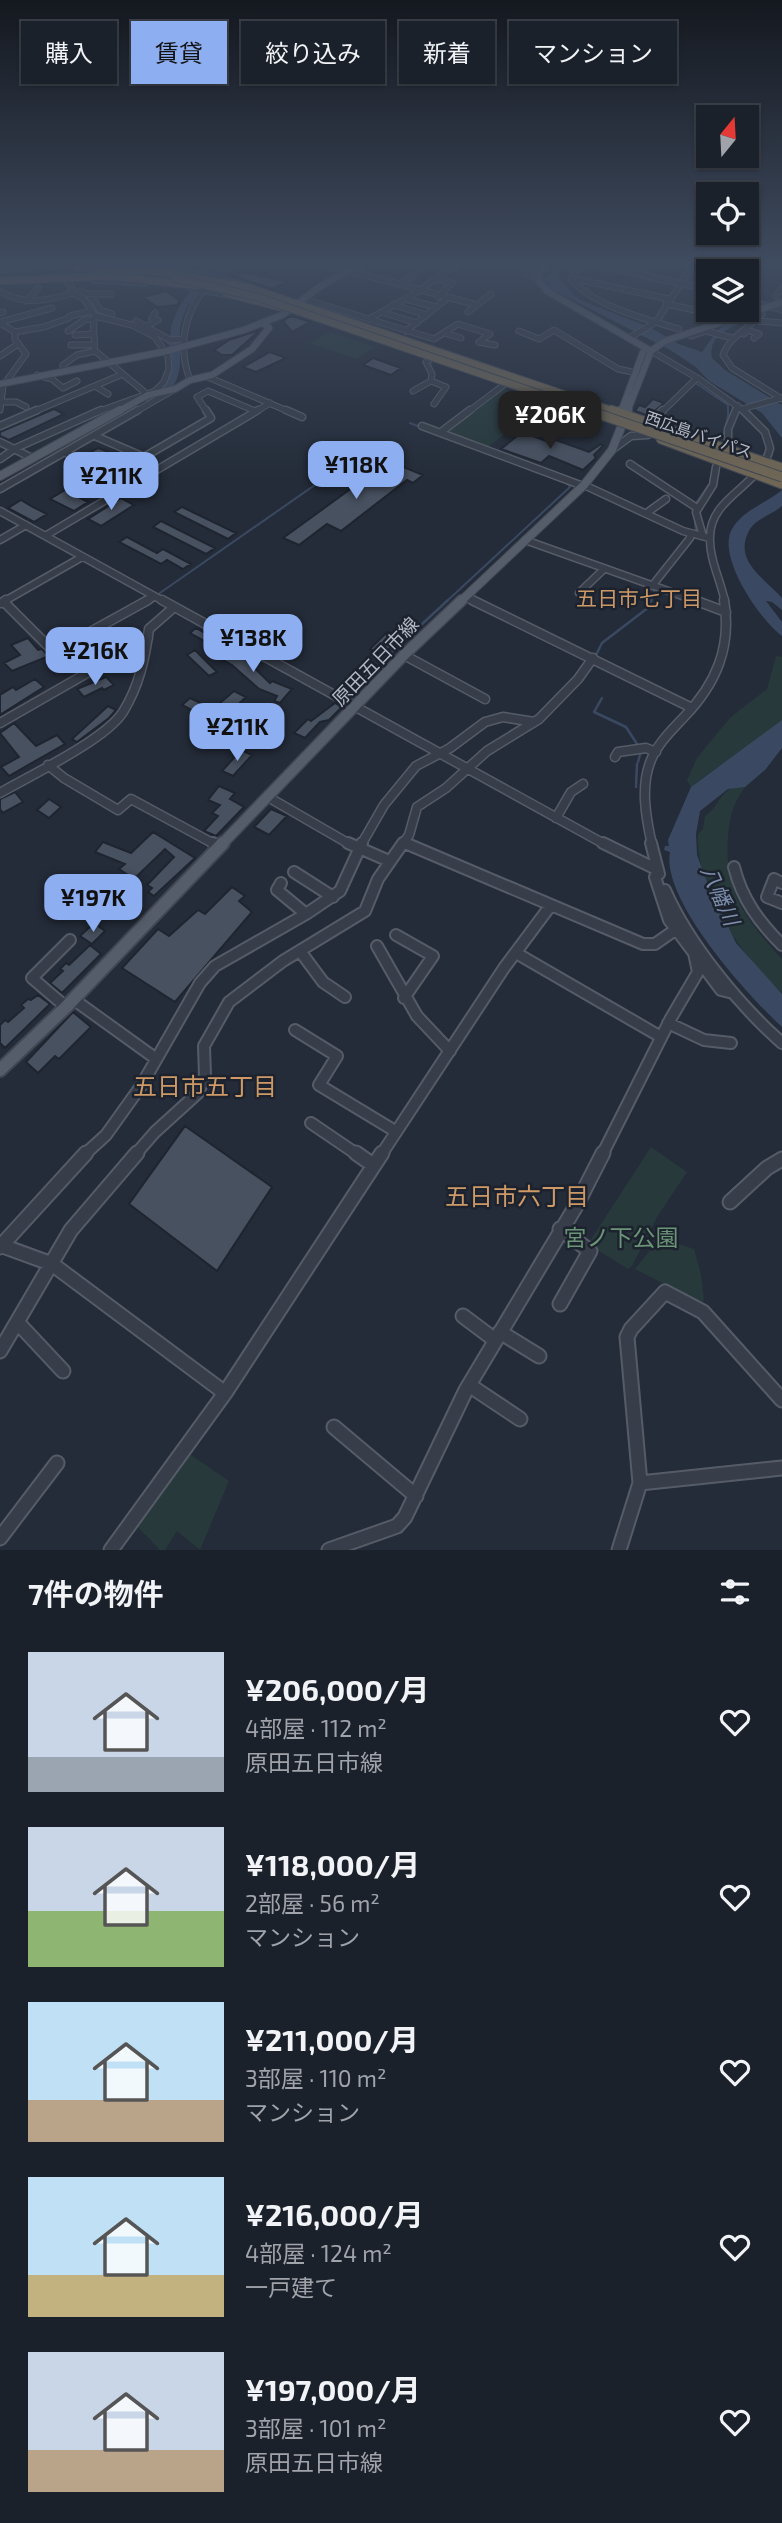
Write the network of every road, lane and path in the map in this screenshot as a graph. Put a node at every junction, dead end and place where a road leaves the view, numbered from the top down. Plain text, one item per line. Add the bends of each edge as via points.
1 (16, 334) edge
2 (88, 334) edge
3 (94, 334) edge
4 (150, 334) edge
5 (162, 334) edge
6 (184, 334) edge
7 (217, 334) edge
8 (265, 334) edge
9 (366, 334) edge
10 (367, 334) edge
11 (382, 334) edge
12 (418, 334) edge
13 (443, 334) edge
14 (449, 334) edge
15 (490, 334) edge
16 (527, 334) edge
17 (547, 334) edge
18 (561, 334) edge
19 (625, 334) edge
20 (635, 334) edge
21 (677, 334) edge
22 (696, 334) edge
23 (722, 334) edge
24 (738, 334) edge
25 (743, 334) edge
26 (759, 334) edge
27 (75, 335) dead end
28 (691, 336) dead end
29 (630, 337) junction
30 (461, 338) dead end
31 (730, 338) junction
32 (741, 338) dead end
33 (754, 338) dead end
34 (182, 343) junction
35 (18, 344) junction
36 (71, 345) dead end
37 (495, 345) dead end
38 (650, 347) junction
39 (94, 348) junction
40 (168, 351) junction
41 (0, 356) edge
42 (431, 359) junction
43 (107, 362) junction
44 (63, 370) junction
45 (633, 373) junction
46 (123, 374) junction
47 (642, 374) junction
48 (37, 375) junction
49 (208, 377) junction
50 (696, 379) junction
51 (190, 380) junction
52 (77, 381) dead end
53 (431, 381) junction
54 (3, 383) edge
55 (505, 384) junction
56 (95, 386) junction
57 (173, 389) junction
58 (413, 391) dead end
59 (108, 394) dead end
60 (151, 394) junction
61 (428, 397) dead end
62 (781, 398) edge
63 (3, 402) junction
64 (270, 403) junction
65 (26, 407) dead end
66 (742, 407) junction
67 (0, 411) edge
68 (255, 411) junction
69 (302, 417) dead end
70 (622, 418) junction
71 (649, 424) junction
72 (0, 426) edge
73 (422, 426) dead end
74 (193, 428) junction
75 (441, 432) junction
76 (648, 435) junction
77 (95, 436) junction
78 (213, 436) junction
79 (728, 440) dead end
80 (0, 442) edge
81 (16, 449) junction
82 (612, 450) junction
83 (66, 453) junction
84 (32, 458) junction
85 (0, 459) edge
86 (768, 463) junction
87 (630, 464) dead end
88 (716, 467) dead end
89 (99, 468) junction
90 (782, 472) edge
91 (114, 474) dead end
92 (757, 475) junction
93 (0, 476) edge
94 (782, 484) edge
95 (96, 485) dead end
96 (583, 485) junction
97 (0, 489) edge
98 (666, 499) dead end
99 (697, 509) junction
100 (0, 511) edge
101 (648, 512) junction
102 (26, 525) junction
103 (690, 533) junction
104 (45, 536) junction
105 (706, 536) junction
106 (0, 540) edge
107 (525, 540) junction
108 (82, 557) junction
109 (604, 569) junction
110 (652, 586) junction
111 (579, 593) dead end
112 (154, 597) junction
113 (465, 597) junction
114 (2, 603) edge
115 (173, 608) junction
116 (726, 612) junction
117 (148, 638) junction
118 (404, 655) junction
119 (593, 658) junction
120 (485, 699) dead end
121 (354, 707) junction
122 (692, 708) junction
123 (534, 722) junction
124 (0, 723) edge
125 (656, 752) junction
126 (440, 754) junction
127 (615, 757) dead end
128 (48, 765) junction
129 (466, 768) junction
130 (583, 784) dead end
131 (0, 793) edge
132 (268, 797) junction
133 (556, 818) junction
134 (404, 843) junction
135 (220, 847) junction
136 (358, 849) junction
137 (389, 861) junction
138 (734, 867) dead end
139 (658, 870) junction
140 (299, 873) dead end
141 (782, 883) edge
142 (276, 889) dead end
143 (334, 897) junction
144 (782, 904) edge
145 (551, 905) junction
146 (306, 914) junction
147 (675, 930) junction
148 (396, 935) dead end
149 (70, 940) dead end
150 (377, 946) dead end
151 (782, 946) edge
152 (300, 951) junction
153 (516, 953) junction
154 (694, 953) junction
155 (735, 994) junction
156 (345, 997) dead end
157 (404, 998) junction
158 (70, 1003) junction
159 (668, 1023) junction
160 (295, 1030) dead end
161 (661, 1037) junction
162 (731, 1043) dead end
163 (782, 1043) edge
164 (450, 1051) junction
165 (155, 1058) junction
166 (2, 1064) edge
167 (311, 1123) dead end
168 (395, 1131) junction
169 (782, 1159) edge
170 (373, 1166) junction
171 (730, 1202) dead end
172 (560, 1230) junction
173 (0, 1246) edge
174 (52, 1264) junction
175 (560, 1304) dead end
176 (463, 1316) dead end
177 (18, 1324) junction
178 (498, 1336) junction
179 (0, 1351) edge
180 (539, 1356) dead end
181 (63, 1371) dead end
182 (469, 1385) junction
183 (225, 1393) junction
184 (782, 1400) edge
185 (520, 1419) dead end
186 (334, 1427) dead end
187 (57, 1463) dead end
188 (782, 1468) edge
189 (640, 1483) junction
190 (416, 1496) junction
191 (0, 1538) edge
192 (111, 1550) edge
193 (329, 1550) edge
194 (619, 1550) edge

1 - 35 street
2 - 27 street
3 - 39 street
4 - 40 street
5 - 34 street
6 - 34 street
7 - 34 main road
8 - 49 main road via 257,345
9 - 42 highway, 西広島バイパス
10 - 90 highway, 西広島バイパス, bridge
11 - 70 highway, 西広島バイパス via 502,371
12 - 13 street via 434,339
14 - 30 street
15 - 37 street via 479,342
16 - 17 street via 539,339
18 - 45 street via 618,369
19 - 29 main road
20 - 29 street
21 - 38 main road
22 - 28 street
23 - 31 street
24 - 31 street
25 - 32 street
26 - 33 street
29 - 38 main road
31 - 62 street via 723,349 726,362
34 - 40 main road
34 - 51 street
35 - 41 street
35 - 54 street via 25,356
36 - 39 street
38 - 45 main road, 原田五日市線
38 - 47 main road, 原田五日市線
38 - 50 street
39 - 43 street
39 - 44 street via 69,359
40 - 43 main road
40 - 60 street via 167,376
42 - 53 street via 426,362
42 - 55 highway, 西広島バイパス
43 - 44 main road
43 - 46 street
44 - 48 main road
45 - 47 street
45 - 70 main road, 原田五日市線
46 - 56 street
46 - 60 street
47 - 70 main road, 原田五日市線
48 - 52 street via 63,388
48 - 54 main road
49 - 51 main road
49 - 64 street
50 - 66 street
50 - 71 street
51 - 57 main road
53 - 58 street
53 - 61 street via 446,387 435,401
54 - 63 street
55 - 70 highway, 西広島バイパス
55 - 75 street
56 - 59 street
56 - 72 street
57 - 60 main road
57 - 77 street
60 - 81 street via 121,402
60 - 84 main road
62 - 66 street
63 - 65 street
63 - 67 street
64 - 68 street
64 - 69 street
66 - 79 street via 728,429
66 - 86 street via 766,432
68 - 74 street via 208,391 197,397 211,418
68 - 78 street
70 - 71 highway, 西広島バイパス
70 - 76 highway, 西広島バイパス
70 - 82 main road, 原田五日市線
71 - 86 highway, 西広島バイパス
73 - 75 street
74 - 77 street via 144,457
74 - 78 street
75 - 96 street
76 - 82 street via 631,436
76 - 92 highway, 西広島バイパス
77 - 83 street
78 - 104 street
80 - 81 street
81 - 84 street
81 - 85 street
82 - 96 main road, 原田五日市線
83 - 89 street
83 - 97 street
84 - 93 main road
86 - 90 highway, 西広島バイパス
86 - 92 street
87 - 99 street
88 - 99 street via 713,484
89 - 91 street
89 - 95 street via 82,478
92 - 94 highway
92 - 105 street via 719,509
96 - 101 street
96 - 107 main road, 原田五日市線
98 - 101 street
99 - 105 street via 698,526
100 - 102 street
101 - 103 street
102 - 104 street
102 - 106 street
103 - 105 street
103 - 110 street
104 - 108 street
105 - 116 street
107 - 109 street
107 - 113 main road, 原田五日市線
108 - 112 street
108 - 114 street
109 - 110 street
109 - 111 street
110 - 116 street
112 - 114 street via 54,652
112 - 115 street
113 - 118 main road, 原田五日市線
113 - 119 street
115 - 117 street via 149,629
115 - 121 street
116 - 122 street via 720,665
117 - 124 street
117 - 128 street via 143,670 122,714 96,737
118 - 120 street
118 - 121 main road, 原田五日市線
119 - 122 street
119 - 123 street
121 - 126 street
121 - 132 main road, 原田五日市線
122 - 125 street
123 - 126 street via 492,719
123 - 129 street
125 - 127 street via 646,748 618,752
125 - 139 street via 646,778 646,802
126 - 129 street
126 - 136 street via 416,766 384,805
128 - 131 street
128 - 135 street via 118,810 131,799
129 - 133 street
129 - 134 street via 416,807
130 - 133 street via 570,792
132 - 135 main road, 原田五日市線
132 - 136 street
133 - 139 street
134 - 137 street
134 - 145 street
135 - 158 main road, 原田五日市線
136 - 137 street
136 - 143 street
137 - 152 street via 365,911
138 - 151 street via 747,905
139 - 147 street via 655,877 662,902
139 - 155 street via 678,920
140 - 143 street
141 - 144 street via 774,880 767,897
142 - 146 street
143 - 146 street
145 - 147 street via 643,944 660,942
145 - 153 street
146 - 165 street via 215,966
147 - 154 street
148 - 157 street via 433,956
149 - 158 street via 32,978
150 - 157 street
152 - 156 street via 323,982
152 - 174 street via 229,1002 204,1046 205,1076 198,1093 155,1132 71,1230
153 - 161 street
153 - 164 street
154 - 155 street via 721,990
154 - 159 street via 698,972
155 - 163 street
157 - 164 street via 422,1026
158 - 165 street
158 - 166 main road, 原田五日市線
159 - 161 street
159 - 162 street via 704,1040
160 - 168 street via 337,1056 319,1086
161 - 172 street via 597,1167
164 - 168 street
165 - 173 street via 142,1086 106,1135
167 - 170 street
168 - 170 street
169 - 171 street
170 - 183 street
172 - 175 street via 590,1251
172 - 178 street
173 - 174 street
174 - 177 street
174 - 183 street
176 - 178 street
177 - 179 street
177 - 181 street
178 - 180 street
178 - 182 street
182 - 185 street
182 - 190 street
183 - 192 street
184 - 189 street via 703,1312 665,1292 627,1337
186 - 190 street
187 - 191 street
188 - 189 street
189 - 194 street
190 - 193 street via 397,1526

